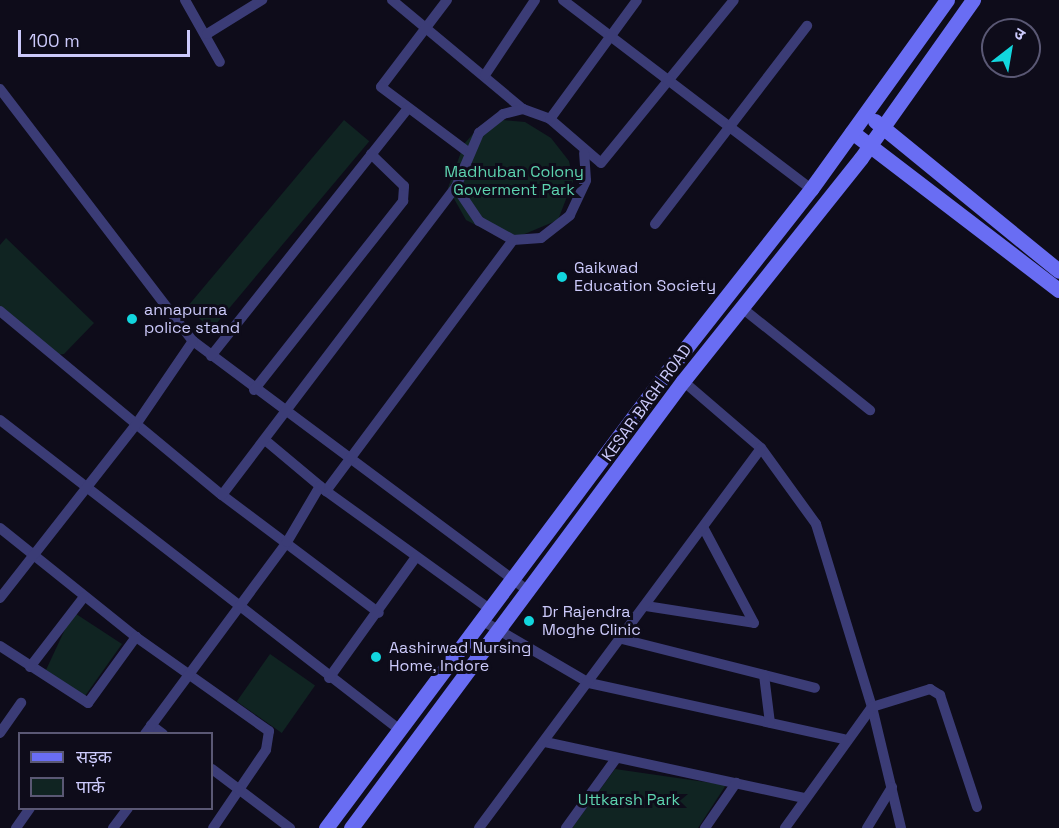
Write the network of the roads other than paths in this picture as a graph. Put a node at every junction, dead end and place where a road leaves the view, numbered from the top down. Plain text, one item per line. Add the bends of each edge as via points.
1 (184, 0) edge
2 (262, 0) edge
3 (392, 0) edge
4 (447, 0) edge
5 (536, 0) edge
6 (563, 0) edge
7 (637, 0) edge
8 (734, 0) edge
9 (947, 0) edge
10 (973, 0) edge
11 (807, 26) dead end
12 (426, 28) junction
13 (612, 32) junction
14 (207, 34) junction
15 (220, 62) dead end
16 (485, 75) junction
17 (672, 80) junction
18 (0, 89) edge
19 (408, 108) junction
20 (523, 110) junction
21 (865, 113) junction
22 (550, 119) junction
23 (733, 127) junction
24 (883, 127) junction
25 (852, 132) junction
26 (870, 146) junction
27 (468, 152) junction
28 (584, 153) junction
29 (371, 154) junction
30 (456, 188) junction
31 (811, 189) junction
32 (655, 224) dead end
33 (513, 240) junction
34 (1059, 271) edge
35 (1059, 290) edge
36 (742, 308) junction
37 (0, 310) edge
38 (193, 341) junction
39 (211, 356) junction
40 (683, 381) junction
41 (254, 390) junction
42 (870, 410) dead end
43 (286, 414) junction
44 (0, 420) edge
45 (135, 426) junction
46 (265, 440) junction
47 (761, 448) junction
48 (348, 460) junction
49 (323, 488) junction
50 (86, 491) junction
51 (222, 495) junction
52 (0, 528) edge
53 (705, 529) junction
54 (286, 542) junction
55 (33, 555) junction
56 (417, 557) junction
57 (514, 581) junction
58 (530, 592) junction
59 (84, 597) junction
60 (0, 598) edge
61 (238, 606) junction
62 (646, 606) junction
63 (379, 613) junction
64 (487, 615) junction
65 (500, 634) junction
66 (136, 638) junction
67 (622, 639) junction
68 (0, 646) edge
69 (30, 667) junction
70 (188, 672) junction
71 (764, 675) junction
72 (329, 678) junction
73 (589, 683) junction
74 (815, 688) dead end
75 (21, 704) dead end
76 (872, 707) junction
77 (770, 723) junction
78 (148, 729) edge
79 (400, 730) junction
80 (0, 733) edge
81 (844, 739) junction
82 (545, 742) junction
83 (615, 760) junction
84 (213, 770) edge
85 (736, 783) junction
86 (892, 787) junction
87 (240, 790) junction
88 (804, 798) junction
89 (977, 807) dead end
90 (29, 810) edge
91 (126, 810) edge
92 (16, 828) edge
93 (113, 828) edge
94 (213, 828) edge
95 (290, 828) edge
96 (326, 828) edge
97 (351, 828) edge
98 (479, 828) edge
99 (566, 828) edge
100 (705, 828) edge
101 (785, 828) edge
102 (867, 828) edge
103 (901, 828) edge

1 - 14 street
2 - 14 street
3 - 12 street
4 - 12 street
5 - 16 street
6 - 13 street
7 - 13 street
8 - 17 street
9 - 21 main road, KESAR BAGH ROAD
10 - 24 main road, KESAR BAGH ROAD
11 - 23 street
12 - 16 street
12 - 19 street via 381,87
13 - 17 street
13 - 22 street
14 - 15 street
16 - 20 street
17 - 23 street
17 - 28 street via 611,157 601,163
18 - 38 street
19 - 27 street
19 - 29 street
20 - 22 street
20 - 27 street via 503,114 479,133
21 - 24 main road
21 - 25 main road, KESAR BAGH ROAD
22 - 28 street
23 - 31 street
23 - 32 street
24 - 26 main road, KESAR BAGH ROAD
24 - 34 main road
25 - 26 main road
25 - 31 main road, KESAR BAGH ROAD
26 - 35 main road
26 - 36 main road, KESAR BAGH ROAD
27 - 30 street
28 - 33 street via 586,180 570,215 541,238
29 - 39 street
29 - 41 street via 404,186 403,201
30 - 33 street via 479,221
30 - 43 street
31 - 57 main road, KESAR BAGH ROAD via 667,372
33 - 48 street
36 - 40 main road, KESAR BAGH ROAD
36 - 42 street
37 - 45 street
38 - 39 street
38 - 45 street
39 - 41 street
40 - 47 street
40 - 58 main road, KESAR BAGH ROAD
41 - 43 street
43 - 46 street
43 - 48 street
44 - 50 street
45 - 50 street
45 - 51 street
46 - 49 street
46 - 51 street
47 - 53 street
47 - 76 street via 816,524
48 - 49 street
48 - 57 street
49 - 54 street
49 - 56 street
50 - 55 street
50 - 61 street
51 - 54 street
52 - 55 street
53 - 62 street
53 - 62 street via 754,623
54 - 61 street
54 - 63 street
55 - 59 street
55 - 60 street
56 - 63 street
56 - 64 street
57 - 58 street
57 - 64 main road, KESAR BAGH ROAD
58 - 65 main road, KESAR BAGH ROAD
59 - 66 street
59 - 69 street
61 - 70 street
61 - 72 street
62 - 67 street
63 - 72 street
64 - 65 street
64 - 79 main road, KESAR BAGH ROAD
65 - 73 street
65 - 97 main road, KESAR BAGH ROAD
66 - 69 street via 88,703
66 - 70 street
67 - 71 street
67 - 73 street
68 - 69 street
70 - 78 street
70 - 87 street via 269,731 270,744
71 - 74 street
71 - 77 street
72 - 79 street
73 - 77 street
73 - 82 street
75 - 80 street
76 - 81 street
76 - 86 street
76 - 89 street via 930,689 940,695
77 - 81 street
79 - 96 main road, KESAR BAGH ROAD
81 - 88 street
82 - 83 street
82 - 98 street
83 - 85 street
83 - 99 street
84 - 87 street
85 - 88 street
85 - 100 street
86 - 102 street
86 - 103 street
87 - 94 street
87 - 95 street
88 - 101 street
90 - 92 street
91 - 93 street

